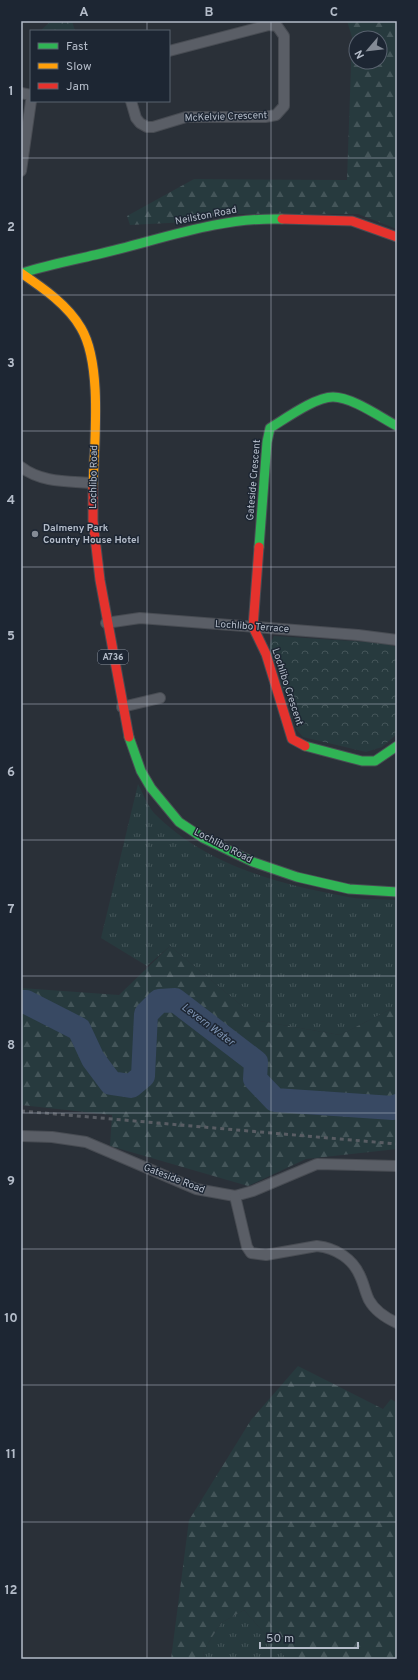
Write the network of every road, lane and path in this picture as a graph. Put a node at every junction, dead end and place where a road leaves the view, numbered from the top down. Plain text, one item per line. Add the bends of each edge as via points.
1 (170, 51) edge
2 (31, 102) edge
3 (132, 102) edge
4 (21, 171) edge
5 (397, 237) edge
6 (21, 270) edge
7 (397, 426) edge
8 (21, 467) edge
9 (93, 482) junction
10 (106, 623) junction
11 (253, 627) junction
12 (397, 640) edge
13 (160, 698) dead end
14 (122, 707) junction
15 (397, 746) edge
16 (397, 892) edge
17 (21, 1136) edge
18 (397, 1166) edge
19 (236, 1196) junction
20 (397, 1323) edge

1 - 3 street, McKelvie Crescent via 273,24 284,36 284,106 276,115 265,117 186,117 147,127 136,118
2 - 4 street
5 - 6 street, Neilston Road via 352,221 254,218 194,228 99,254
6 - 9 street, Lochlibo Road / A736 via 48,292 76,321 86,338 95,389
7 - 11 street, Gateside Crescent via 344,399 332,396 270,428
8 - 9 street via 36,477
9 - 10 street, Lochlibo Road / A736 via 93,521
10 - 11 street, Lochlibo Terrace via 140,618
10 - 14 street, Lochlibo Road / A736
11 - 12 street, Lochlibo Terrace
11 - 15 street, Lochlibo Crescent via 266,654 292,739 300,745 362,761 375,761
13 - 14 street
14 - 16 street, Lochlibo Road / A736 via 130,743 144,776 170,813 203,838 253,862 297,877 360,891
17 - 19 street, Gateside Road via 86,1142 196,1189
18 - 19 street, Gateside Road via 317,1164
19 - 20 street via 247,1247 251,1253 266,1255 317,1246 338,1252 353,1262 369,1300 380,1312

